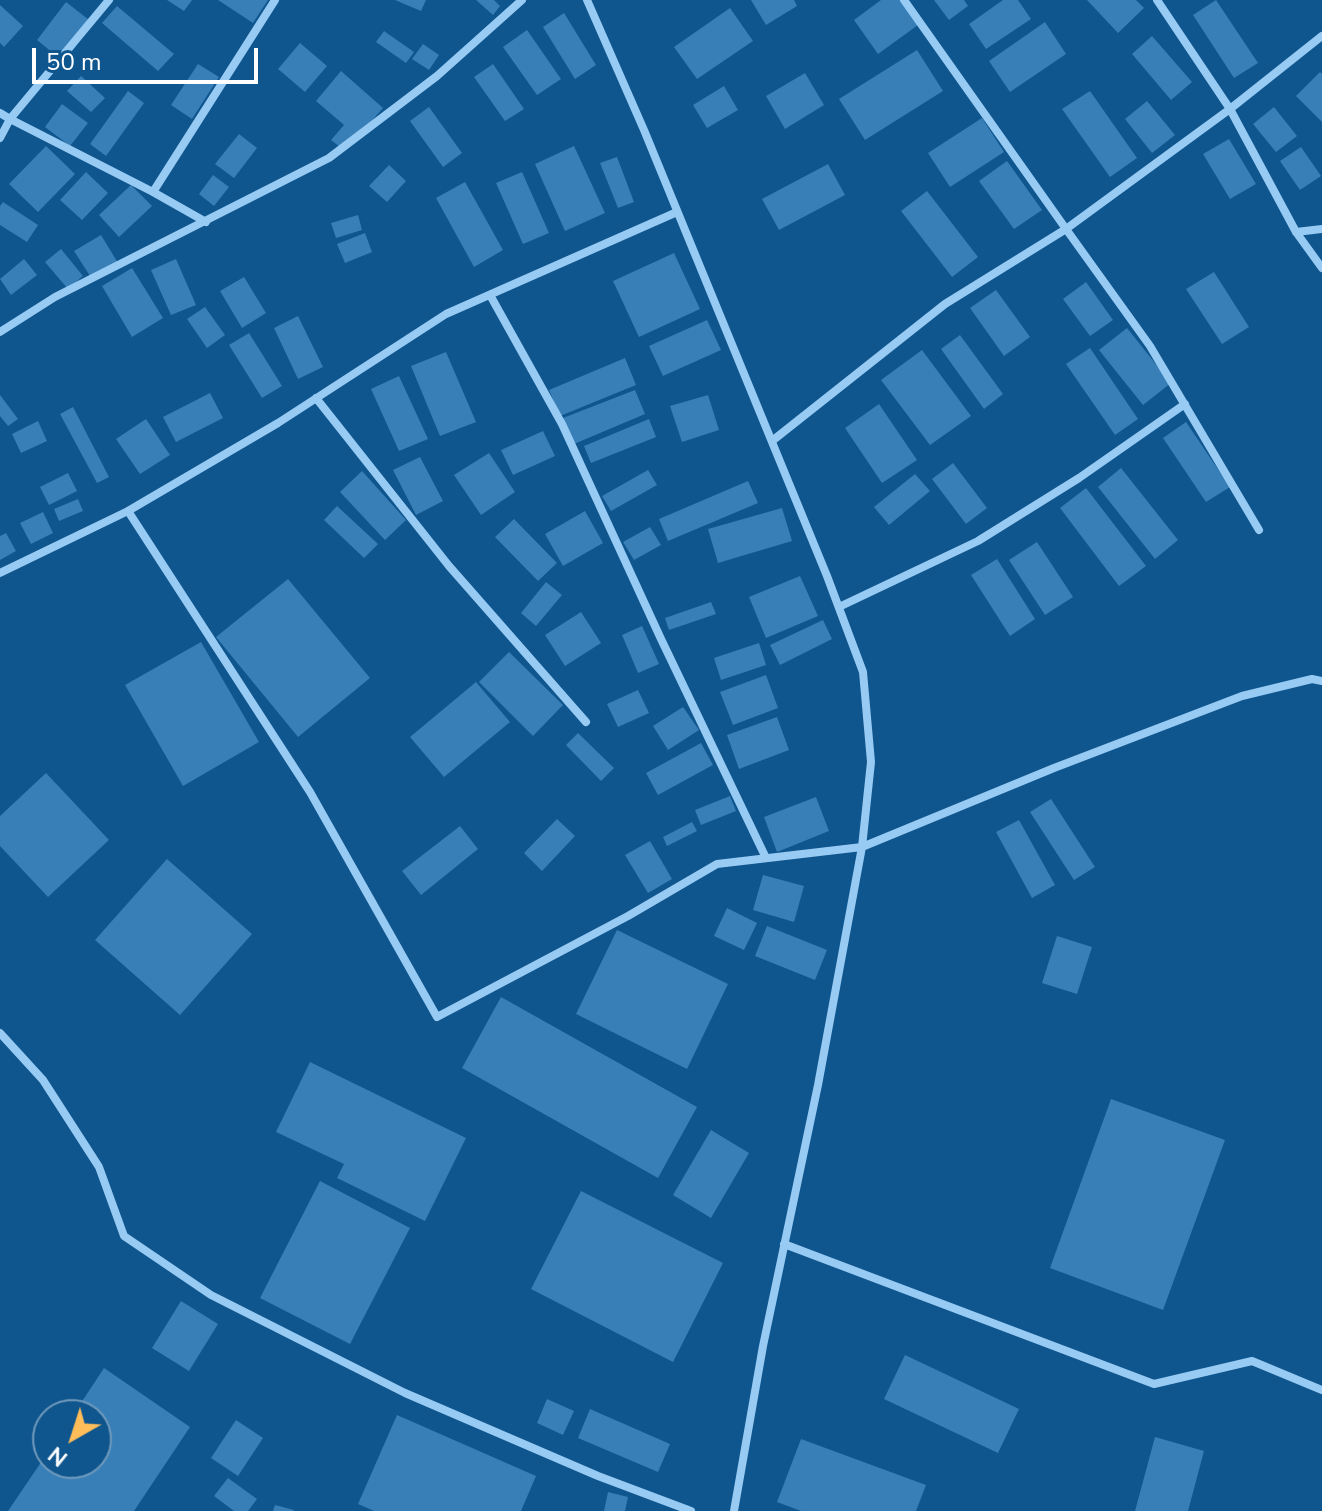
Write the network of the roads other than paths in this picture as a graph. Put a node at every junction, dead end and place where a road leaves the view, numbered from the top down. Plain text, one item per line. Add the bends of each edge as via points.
1 (109, 0) edge
2 (275, 0) edge
3 (522, 0) edge
4 (587, 0) edge
5 (904, 0) edge
6 (1157, 0) edge
7 (1322, 36) edge
8 (1230, 109) junction
9 (0, 113) edge
10 (10, 119) junction
11 (0, 138) edge
12 (153, 192) junction
13 (677, 212) junction
14 (206, 222) junction
15 (1066, 229) junction
16 (1322, 229) edge
17 (1296, 232) junction
18 (1322, 268) edge
19 (490, 295) junction
20 (0, 332) edge
21 (316, 398) junction
22 (1185, 404) junction
23 (772, 441) junction
24 (128, 511) junction
25 (1259, 530) dead end
26 (0, 573) edge
27 (839, 607) junction
28 (1322, 681) edge
29 (586, 722) dead end
30 (862, 847) junction
31 (766, 858) junction
32 (0, 1033) edge
33 (784, 1244) junction
34 (1322, 1390) edge
35 (691, 1511) edge
36 (734, 1511) edge

1 - 10 street
2 - 12 street
3 - 14 street via 437,76 329,158
4 - 13 street
5 - 15 street
6 - 8 street
7 - 8 street
8 - 15 street
8 - 17 street
9 - 10 street
10 - 11 street
10 - 12 street
12 - 14 street
13 - 19 street
13 - 23 street
14 - 20 street via 55,297
15 - 22 street
15 - 23 street via 945,304
16 - 17 street
17 - 18 street
19 - 21 street via 446,314
19 - 31 street via 562,424
21 - 24 street
21 - 29 street via 449,566
22 - 25 street
22 - 27 street via 978,541
23 - 27 street
24 - 26 street
24 - 31 street via 310,792 437,1017 717,864
27 - 30 street via 863,672 871,762
28 - 30 street via 1242,696
30 - 31 street
30 - 33 street
32 - 35 street via 43,1080 99,1167 124,1236 211,1295 405,1393
33 - 34 street via 1154,1384 1252,1361
33 - 36 street

